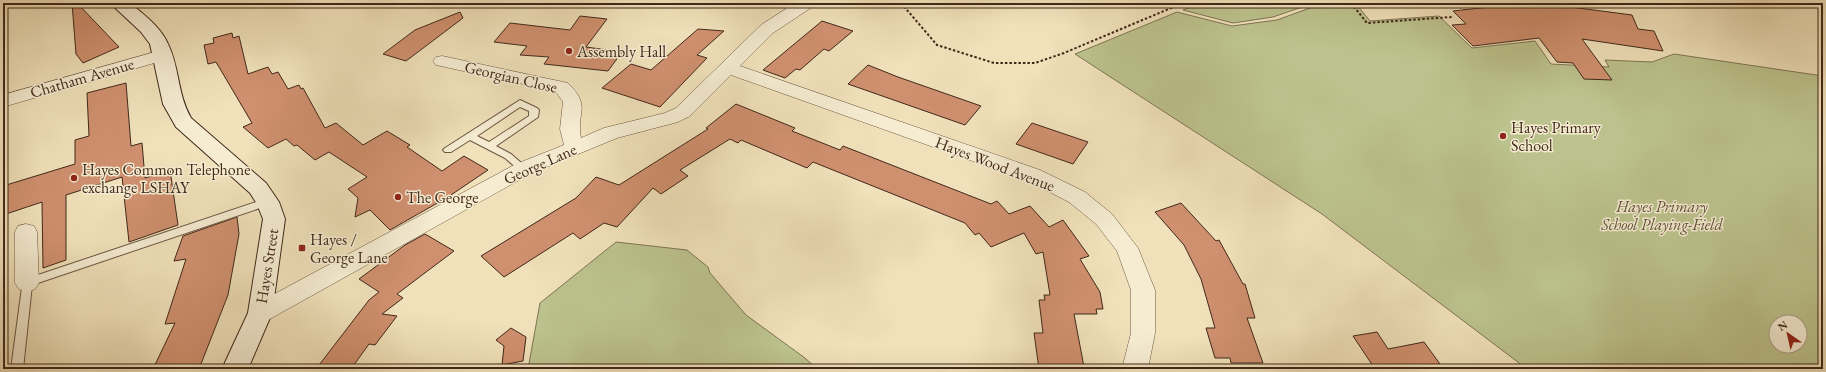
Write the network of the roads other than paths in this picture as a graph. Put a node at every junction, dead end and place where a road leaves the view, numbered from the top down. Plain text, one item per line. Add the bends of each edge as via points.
1 (119, 3) edge
2 (806, 3) edge
3 (162, 55) junction
4 (442, 61) dead end
5 (727, 68) junction
6 (3, 101) edge
7 (470, 136) junction
8 (489, 146) junction
9 (575, 147) junction
10 (448, 150) dead end
11 (523, 169) junction
12 (268, 202) junction
13 (26, 232) dead end
14 (27, 283) junction
15 (260, 313) junction
16 (16, 369) edge
17 (235, 369) edge
18 (1135, 369) edge

1 - 3 main road, Hayes Street via 153,35 159,43
2 - 5 street, George Lane via 768,29
3 - 6 street, Chatham Avenue
3 - 12 main road, Hayes Street via 173,104 183,122 240,171
4 - 9 street, Georgian Close via 561,87 570,94 574,103 568,129
5 - 9 street, George Lane via 683,112 671,118 611,133
5 - 18 street, Hayes Wood Avenue via 1033,175 1077,197 1104,219 1127,248 1143,290 1143,333
7 - 8 lane
7 - 8 lane via 520,103 534,110 533,117
7 - 10 lane
8 - 11 lane via 508,156
9 - 11 street, George Lane
11 - 15 street, George Lane
12 - 14 lane
12 - 15 main road, Hayes Street via 274,219
13 - 14 street
14 - 16 lane
15 - 17 main road, Hayes Street

